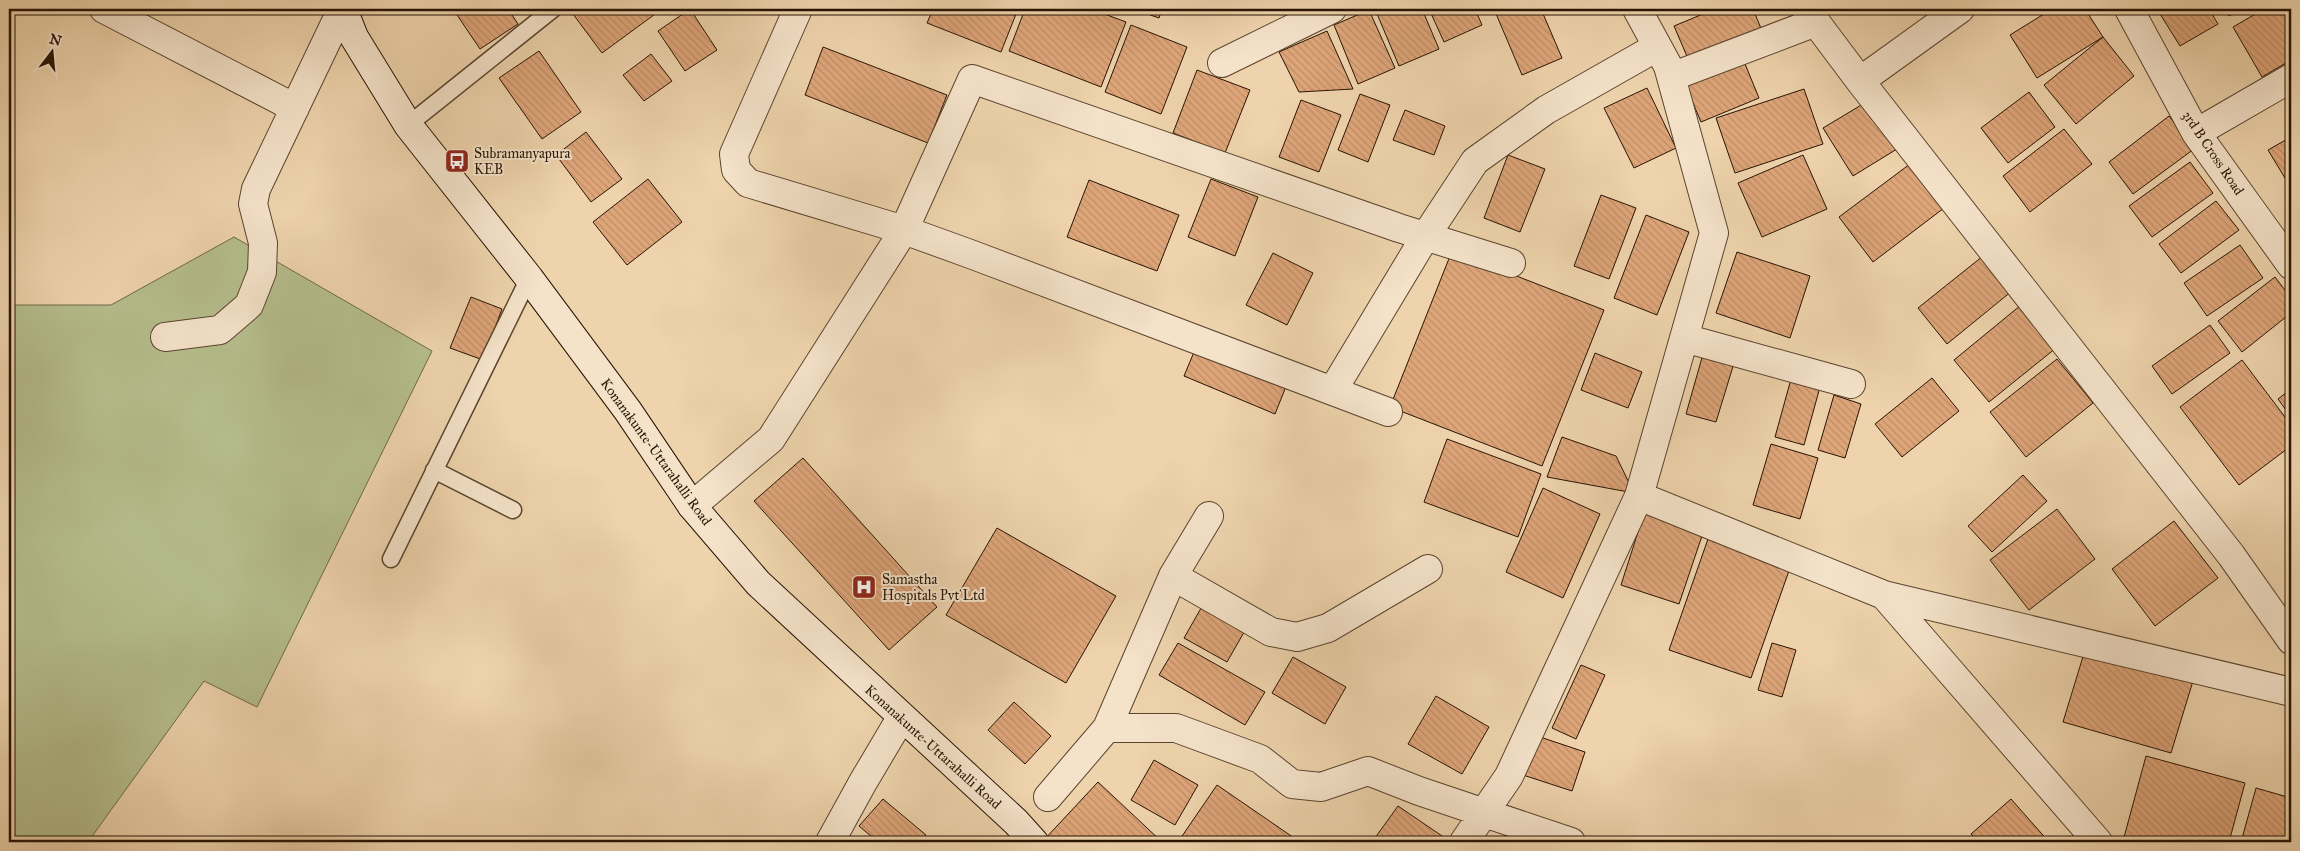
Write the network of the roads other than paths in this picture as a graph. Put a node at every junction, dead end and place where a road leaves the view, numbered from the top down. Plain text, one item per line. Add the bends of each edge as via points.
1 (104, 9) edge
2 (342, 9) edge
3 (798, 9) edge
4 (1332, 9) edge
5 (1638, 9) edge
6 (1960, 9) edge
7 (2129, 9) edge
8 (544, 12) edge
9 (1811, 15) edge
10 (1658, 46) junction
11 (1222, 63) dead end
12 (1670, 77) junction
13 (2291, 78) edge
14 (1860, 81) junction
15 (295, 108) junction
16 (408, 125) junction
17 (2196, 133) junction
18 (904, 230) junction
19 (1425, 236) junction
20 (1511, 263) dead end
21 (2291, 265) edge
22 (529, 278) junction
23 (165, 337) dead end
24 (1684, 338) junction
25 (1851, 384) dead end
26 (1333, 390) junction
27 (1388, 412) dead end
28 (434, 470) junction
29 (1639, 496) junction
30 (692, 506) junction
31 (513, 510) dead end
32 (1209, 516) dead end
33 (390, 559) dead end
34 (1428, 569) dead end
35 (1173, 576) junction
36 (1884, 595) junction
37 (2291, 640) edge
38 (2291, 692) edge
39 (901, 718) junction
40 (1107, 728) junction
41 (1048, 797) dead end
42 (1484, 813) junction
43 (830, 842) edge
44 (1034, 842) edge
45 (1464, 842) edge
46 (1571, 842) edge
47 (2098, 842) edge

1 - 15 street
2 - 15 street
2 - 16 street, Konanakunte-Uttarahalli Road via 354,37
3 - 18 street via 734,154 736,170 748,183
4 - 11 street
5 - 10 street
6 - 14 street
7 - 17 street, 3rd B Cross Road
8 - 16 lane
9 - 12 street
9 - 14 street
10 - 12 street
10 - 19 street via 1546,110 1475,161
12 - 24 street via 1714,233
13 - 17 street
14 - 37 street via 2231,555
15 - 23 street via 256,189 253,204 263,242 262,272 249,305 220,330
16 - 22 street, Konanakunte-Uttarahalli Road
17 - 21 street, 3rd B Cross Road
18 - 19 street via 972,79
18 - 26 street
18 - 30 street via 771,439
19 - 20 street
19 - 26 street
22 - 28 lane
22 - 30 street, Konanakunte-Uttarahalli Road via 628,411
24 - 25 street
24 - 29 street
26 - 27 street
28 - 31 lane
28 - 33 lane
29 - 36 street
29 - 42 street via 1508,776
30 - 39 street, Konanakunte-Uttarahalli Road via 758,583
32 - 35 street
34 - 35 street via 1328,628 1297,637 1272,632
35 - 40 street
36 - 38 street
36 - 47 street
39 - 43 street
39 - 44 street, Konanakunte-Uttarahalli Road
40 - 41 street
40 - 42 street via 1176,728 1260,759 1292,784 1321,787 1368,771
42 - 45 street
42 - 46 street

